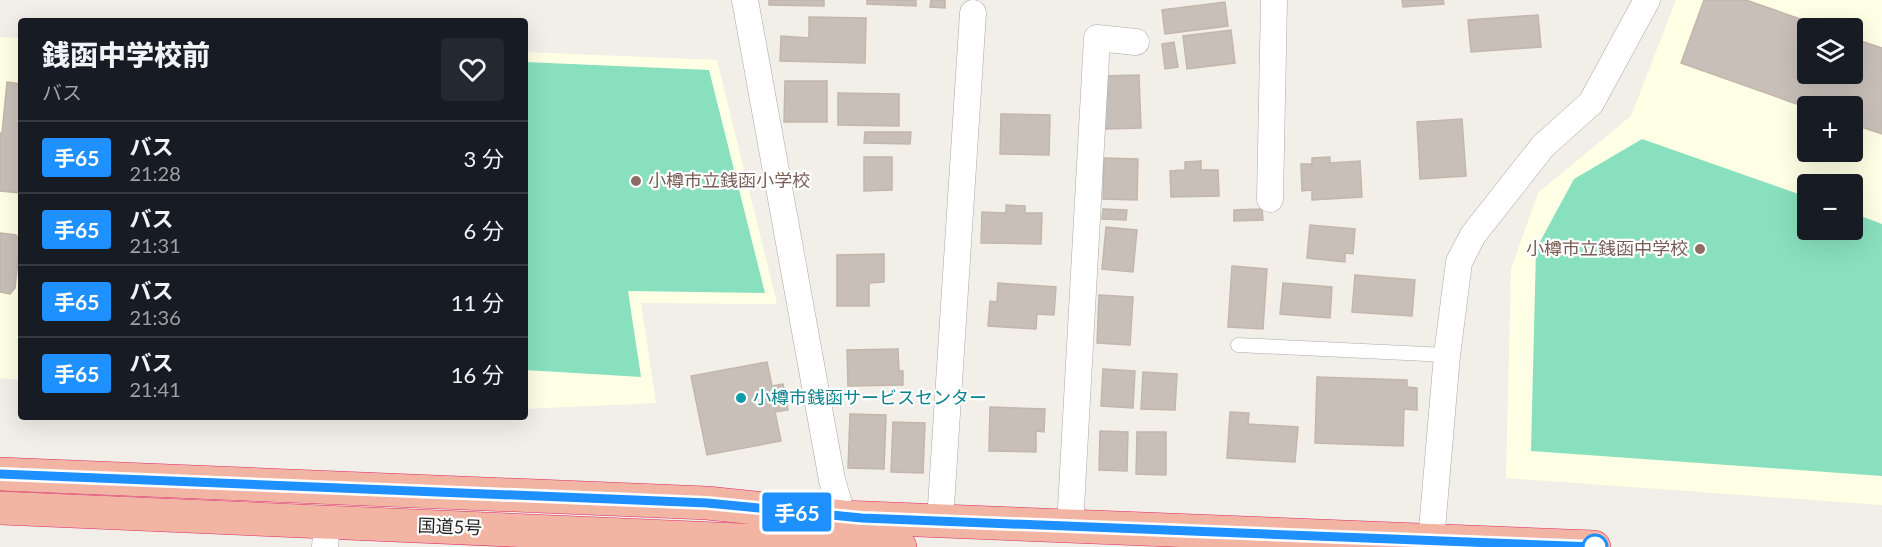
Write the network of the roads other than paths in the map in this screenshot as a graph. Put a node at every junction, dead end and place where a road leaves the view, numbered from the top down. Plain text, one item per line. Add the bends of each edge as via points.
1 (745, 0) edge
2 (1274, 0) edge
3 (1647, 0) edge
4 (973, 13) dead end
5 (1136, 42) dead end
6 (1270, 199) dead end
7 (1238, 345) dead end
8 (1447, 355) junction
9 (0, 474) edge
10 (0, 508) edge
11 (940, 521) junction
12 (1070, 526) junction
13 (326, 535) edge
14 (833, 536) edge
15 (568, 539) edge
16 (1431, 541) junction
17 (681, 542) edge
18 (900, 547) edge
19 (1594, 547) edge

1 - 14 street via 832,480
2 - 6 street
3 - 8 street via 1591,104 1543,146 1473,235 1459,262
4 - 11 street
5 - 12 street via 1096,38
7 - 8 lane
8 - 16 street
9 - 14 highway, 国道5号 via 707,503
10 - 13 highway, 国道5号
11 - 12 highway, 国道5号
11 - 14 highway, 国道5号
12 - 16 highway, 国道5号
13 - 15 highway, 国道5号
14 - 17 highway, 国道5号
14 - 18 highway, 国道5号
15 - 17 highway, 国道5号
16 - 19 highway, 国道5号

